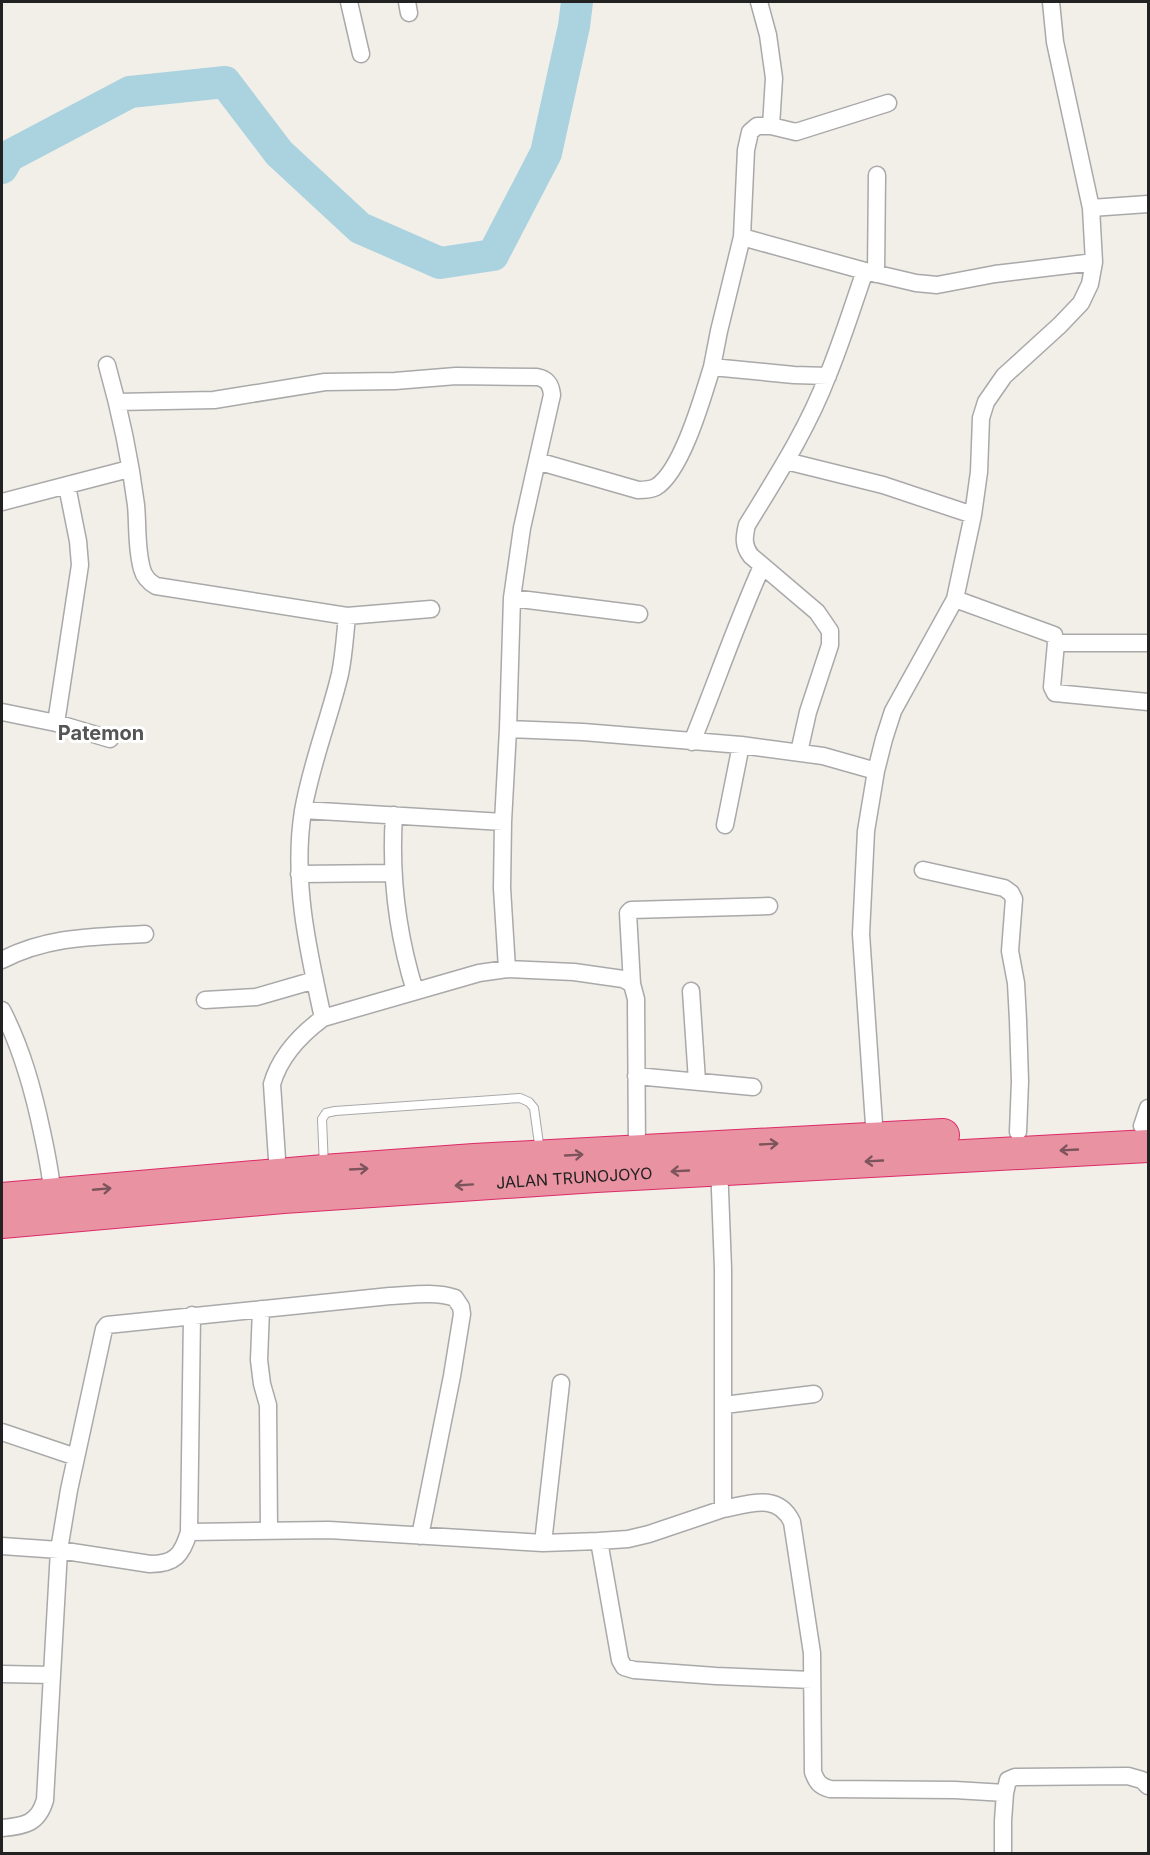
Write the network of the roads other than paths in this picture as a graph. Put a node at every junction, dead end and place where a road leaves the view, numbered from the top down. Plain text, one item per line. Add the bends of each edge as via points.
1 (349, 2) edge
2 (759, 2) edge
3 (1051, 2) edge
4 (361, 54) dead end
5 (888, 103) dead end
6 (771, 126) junction
7 (877, 175) dead end
8 (1149, 204) edge
9 (1090, 208) junction
10 (742, 237) junction
11 (1094, 262) junction
12 (871, 272) junction
13 (107, 365) dead end
14 (712, 367) junction
15 (828, 376) junction
16 (117, 402) junction
17 (537, 461) junction
18 (786, 461) junction
19 (129, 468) junction
20 (67, 486) junction
21 (2, 502) edge
22 (973, 515) junction
23 (762, 566) junction
24 (512, 598) junction
25 (955, 600) junction
26 (431, 609) dead end
27 (639, 614) dead end
28 (347, 616) junction
29 (1056, 643) junction
30 (1149, 643) edge
31 (1149, 702) edge
32 (2, 712) edge
33 (56, 723) junction
34 (508, 729) junction
35 (110, 739) dead end
36 (692, 742) junction
37 (741, 746) junction
38 (799, 752) junction
39 (876, 771) junction
40 (303, 810) junction
41 (394, 815) junction
42 (503, 822) junction
43 (725, 825) dead end
44 (923, 870) dead end
45 (393, 873) junction
46 (299, 874) junction
47 (769, 906) dead end
48 (145, 934) dead end
49 (2, 960) edge
50 (507, 969) junction
51 (315, 980) junction
52 (632, 984) junction
53 (415, 991) junction
54 (691, 991) dead end
55 (206, 1000) dead end
56 (2, 1010) edge
57 (323, 1018) junction
58 (636, 1076) junction
59 (697, 1081) junction
60 (753, 1087) dead end
61 (1147, 1126) edge
62 (1018, 1132) junction
63 (875, 1138) junction
64 (637, 1152) junction
65 (718, 1158) junction
66 (542, 1168) junction
67 (278, 1174) junction
68 (325, 1182) junction
69 (2, 1199) edge
70 (53, 1205) junction
71 (2, 1222) edge
72 (261, 1309) junction
73 (192, 1315) junction
74 (561, 1383) dead end
75 (814, 1394) dead end
76 (724, 1405) junction
77 (2, 1432) edge
78 (76, 1457) junction
79 (723, 1509) junction
80 (269, 1531) junction
81 (189, 1532) junction
82 (420, 1536) junction
83 (599, 1541) junction
84 (543, 1543) junction
85 (2, 1546) edge
86 (59, 1550) junction
87 (2, 1674) edge
88 (52, 1675) junction
89 (812, 1680) junction
90 (1149, 1786) edge
91 (1005, 1793) junction
92 (2, 1828) edge
93 (1003, 1854) edge

1 - 4 street
2 - 6 street via 774,78
3 - 9 street via 1057,52
5 - 6 street via 796,132
6 - 10 street via 753,128 748,137
7 - 12 street
8 - 9 street
9 - 11 street
10 - 12 street
10 - 14 street
11 - 12 street via 937,285 916,284
11 - 22 street via 1081,303 1004,376 986,402 981,418
12 - 15 street
13 - 16 street
14 - 15 street
14 - 17 street via 683,451 655,488 638,490
15 - 18 street
16 - 17 street via 214,400 325,382 537,377 546,380 552,395
16 - 19 street
17 - 24 street
18 - 22 street via 883,485
18 - 23 street via 744,535 747,552
19 - 20 street
19 - 28 street via 139,554 144,576 150,583
20 - 21 street
20 - 33 street via 80,565
22 - 25 street
23 - 36 street
23 - 38 street via 817,612 830,631 830,645
24 - 27 street
24 - 34 street
25 - 29 street via 1051,633
25 - 39 street via 893,711
26 - 28 street
28 - 40 street via 340,673
29 - 30 street
29 - 31 street via 1054,692
32 - 33 street
33 - 35 street
34 - 36 street
34 - 42 street
36 - 37 street
37 - 38 street
37 - 43 street
38 - 39 street
39 - 63 street via 866,831 861,934
40 - 41 street
40 - 46 street
41 - 42 street
41 - 45 street
42 - 50 street
44 - 62 street via 1004,888 1014,899 1010,951 1018,1020
45 - 46 street
45 - 53 street via 400,932
46 - 51 street
47 - 52 street via 630,909
48 - 49 street via 43,943
50 - 52 street via 574,972 623,979
50 - 53 street
51 - 55 street via 256,997
51 - 57 street
52 - 58 street via 636,999
53 - 57 street
54 - 59 street
56 - 70 street via 30,1081
57 - 67 street via 306,1031 276,1070 272,1084
58 - 59 street
58 - 64 street
59 - 60 street
61 - 62 highway, JALAN TRUNOJOYO
61 -> 65 highway, JALAN TRUNOJOYO
62 - 63 highway, JALAN TRUNOJOYO
65 -> 63 highway, JALAN TRUNOJOYO
64 - 65 highway, JALAN TRUNOJOYO
66 -> 64 highway, JALAN TRUNOJOYO
65 -> 66 highway, JALAN TRUNOJOYO
65 - 76 street
66 - 68 highway, JALAN TRUNOJOYO
66 - 68 lane via 534,1108 520,1098 326,1113 321,1128
67 - 68 highway, JALAN TRUNOJOYO
70 -> 67 highway, JALAN TRUNOJOYO
68 - 70 highway, JALAN TRUNOJOYO
69 - 70 highway, JALAN TRUNOJOYO
70 - 71 highway, JALAN TRUNOJOYO
72 - 73 street
72 - 80 street via 261,1375 268,1405
72 - 82 street via 390,1296 446,1295 457,1299 462,1314 456,1356
73 - 78 street via 106,1326
73 - 81 street
74 - 84 street
75 - 76 street
76 - 79 street
77 - 78 street
78 - 86 street
79 - 83 street via 649,1534
79 - 89 street via 767,1503 778,1505 789,1516 795,1530 812,1653
80 - 81 street
80 - 82 street
81 - 86 street via 181,1552 158,1564
82 - 84 street
83 - 84 street
83 - 89 street via 624,1667 716,1677
85 - 86 street
86 - 88 street
87 - 88 street
88 - 92 street via 43,1808 28,1823
89 - 91 street via 813,1772 823,1787
90 - 91 street via 1128,1776 1015,1777 1008,1780
91 - 93 street

